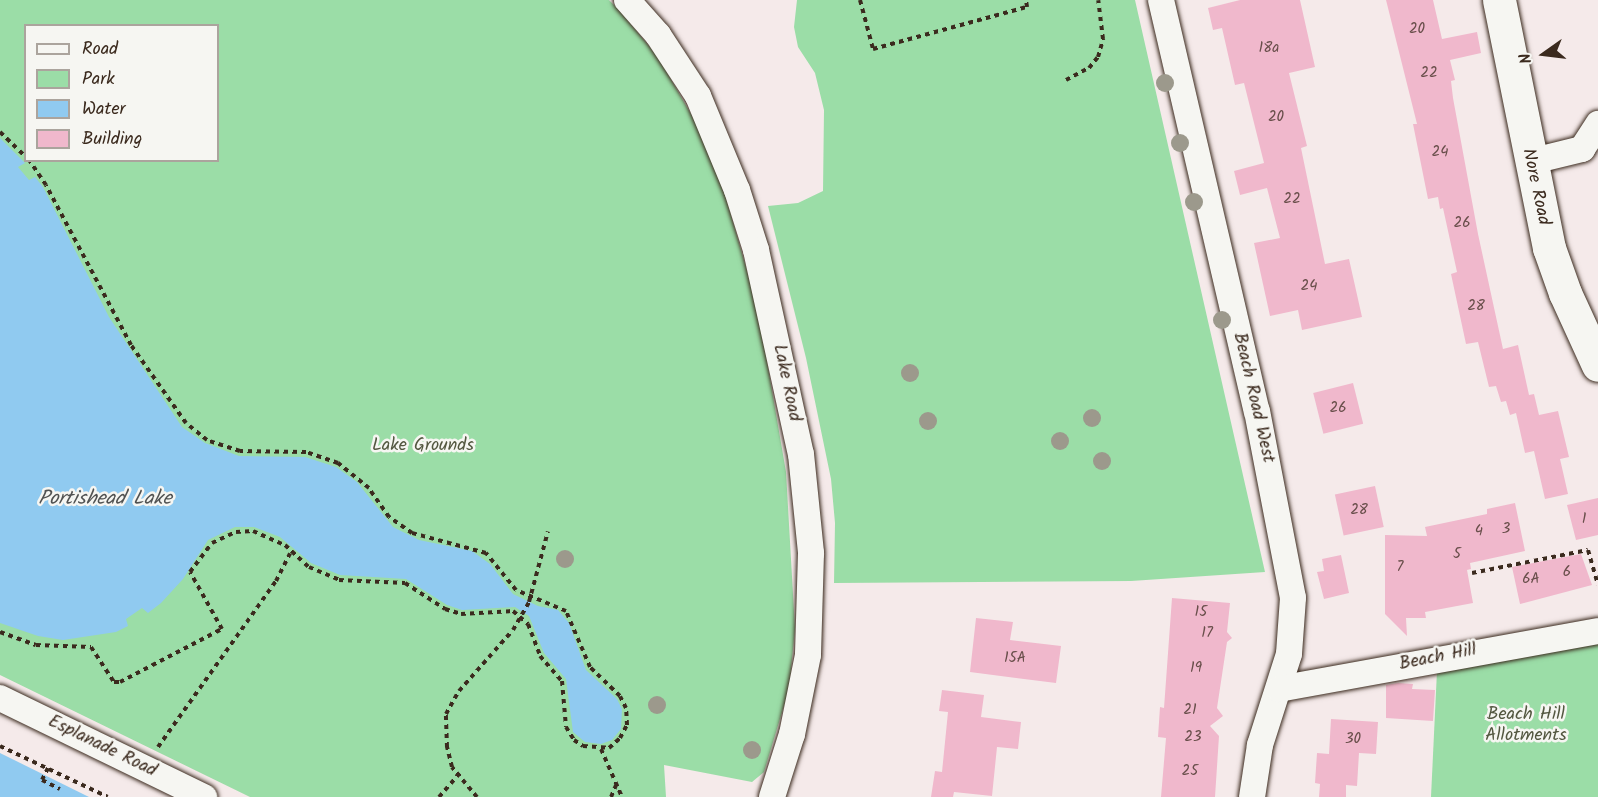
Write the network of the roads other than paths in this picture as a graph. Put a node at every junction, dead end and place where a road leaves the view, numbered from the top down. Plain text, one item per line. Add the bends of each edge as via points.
1 (627, 0) edge
2 (1161, 0) edge
3 (1499, 0) edge
4 (1598, 124) edge
5 (1529, 162) junction
6 (1598, 365) edge
7 (1598, 631) edge
8 (1279, 689) junction
9 (0, 698) edge
10 (204, 797) edge
11 (772, 797) edge
12 (1252, 797) edge

1 - 11 street, Lake Road via 679,64 723,152 756,250 801,454 811,553 808,655 792,734
2 - 8 street, Beach Road West via 1289,566 1293,630
3 - 5 street, Nore Road
4 - 5 street via 1582,149
5 - 6 street, Nore Road via 1556,271
7 - 8 street, Beach Hill
8 - 12 street, Beach Road West via 1260,745
9 - 10 street, Esplanade Road

